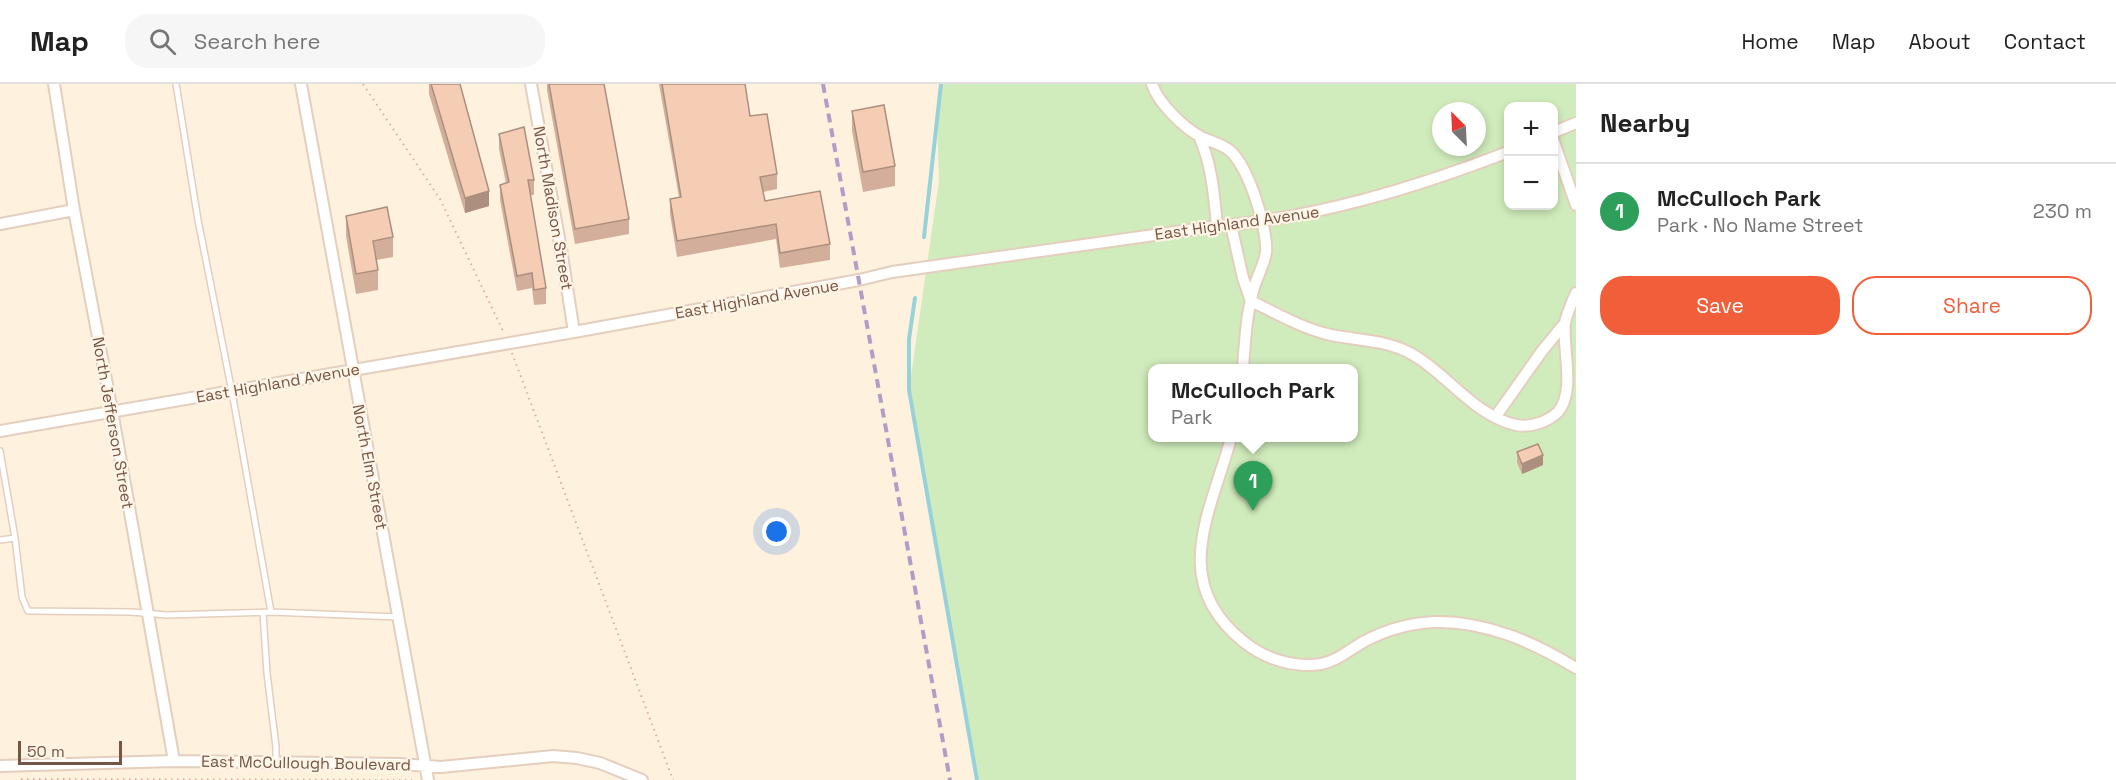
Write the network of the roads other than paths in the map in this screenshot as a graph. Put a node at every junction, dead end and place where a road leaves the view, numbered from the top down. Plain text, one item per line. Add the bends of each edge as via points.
1 (54, 84) edge
2 (176, 84) edge
3 (301, 84) edge
4 (531, 84) edge
5 (1152, 84) edge
6 (1576, 123) edge
7 (1558, 130) edge
8 (1199, 136) junction
9 (1558, 153) edge
10 (1504, 154) edge
11 (1576, 205) edge
12 (74, 210) junction
13 (1263, 221) junction
14 (0, 224) edge
15 (1231, 225) junction
16 (1217, 226) junction
17 (1576, 293) edge
18 (1251, 301) junction
19 (1565, 323) junction
20 (574, 332) junction
21 (1243, 364) edge
22 (352, 371) junction
23 (232, 392) junction
24 (112, 411) junction
25 (1496, 416) junction
26 (0, 431) edge
27 (1230, 442) edge
28 (0, 452) edge
29 (15, 538) junction
30 (0, 540) edge
31 (270, 612) junction
32 (147, 613) junction
33 (263, 613) junction
34 (398, 617) junction
35 (1576, 668) edge
36 (174, 761) junction
37 (276, 763) junction
38 (0, 766) edge
39 (425, 766) junction
40 (428, 780) edge
41 (642, 780) edge

1 - 12 street, North Jefferson Street
2 - 23 lane
3 - 22 street, North Elm Street
4 - 20 street, North Madison Street
5 - 8 street via 1159,99
6 - 7 street
8 - 13 street via 1235,154
8 - 16 street via 1212,174
9 - 11 street
10 - 13 street, East Highland Avenue via 1373,198
12 - 14 street
12 - 24 street, North Jefferson Street
13 - 15 street, East Highland Avenue
13 - 18 street via 1266,252
15 - 16 street, East Highland Avenue
15 - 18 street
16 - 20 street, East Highland Avenue via 892,272
17 - 19 street
18 - 21 street
18 - 25 street via 1323,332 1385,343 1408,352
19 - 25 street
19 - 25 street via 1569,360 1563,405 1552,417 1536,423 1515,424
20 - 22 street, East Highland Avenue
22 - 23 street, East Highland Avenue
22 - 34 street, North Elm Street
23 - 24 street, East Highland Avenue
23 - 31 lane
24 - 26 street, East Highland Avenue
24 - 32 street, North Jefferson Street
27 - 35 street via 1204,524 1200,561 1204,586 1219,618 1251,648 1290,663 1321,664 1394,629 1452,623 1516,638
28 - 29 lane
29 - 30 lane
29 - 32 lane via 22,597 28,611
31 - 33 lane
31 - 34 lane
32 - 33 lane
32 - 36 street, North Jefferson Street
33 - 37 lane
34 - 39 street, North Elm Street
36 - 37 street, East McCullough Boulevard
36 - 38 street, East McCullough Boulevard
37 - 39 street, East McCullough Boulevard
39 - 40 street, North Elm Street
39 - 41 street, East McCullough Boulevard via 553,756 600,763

